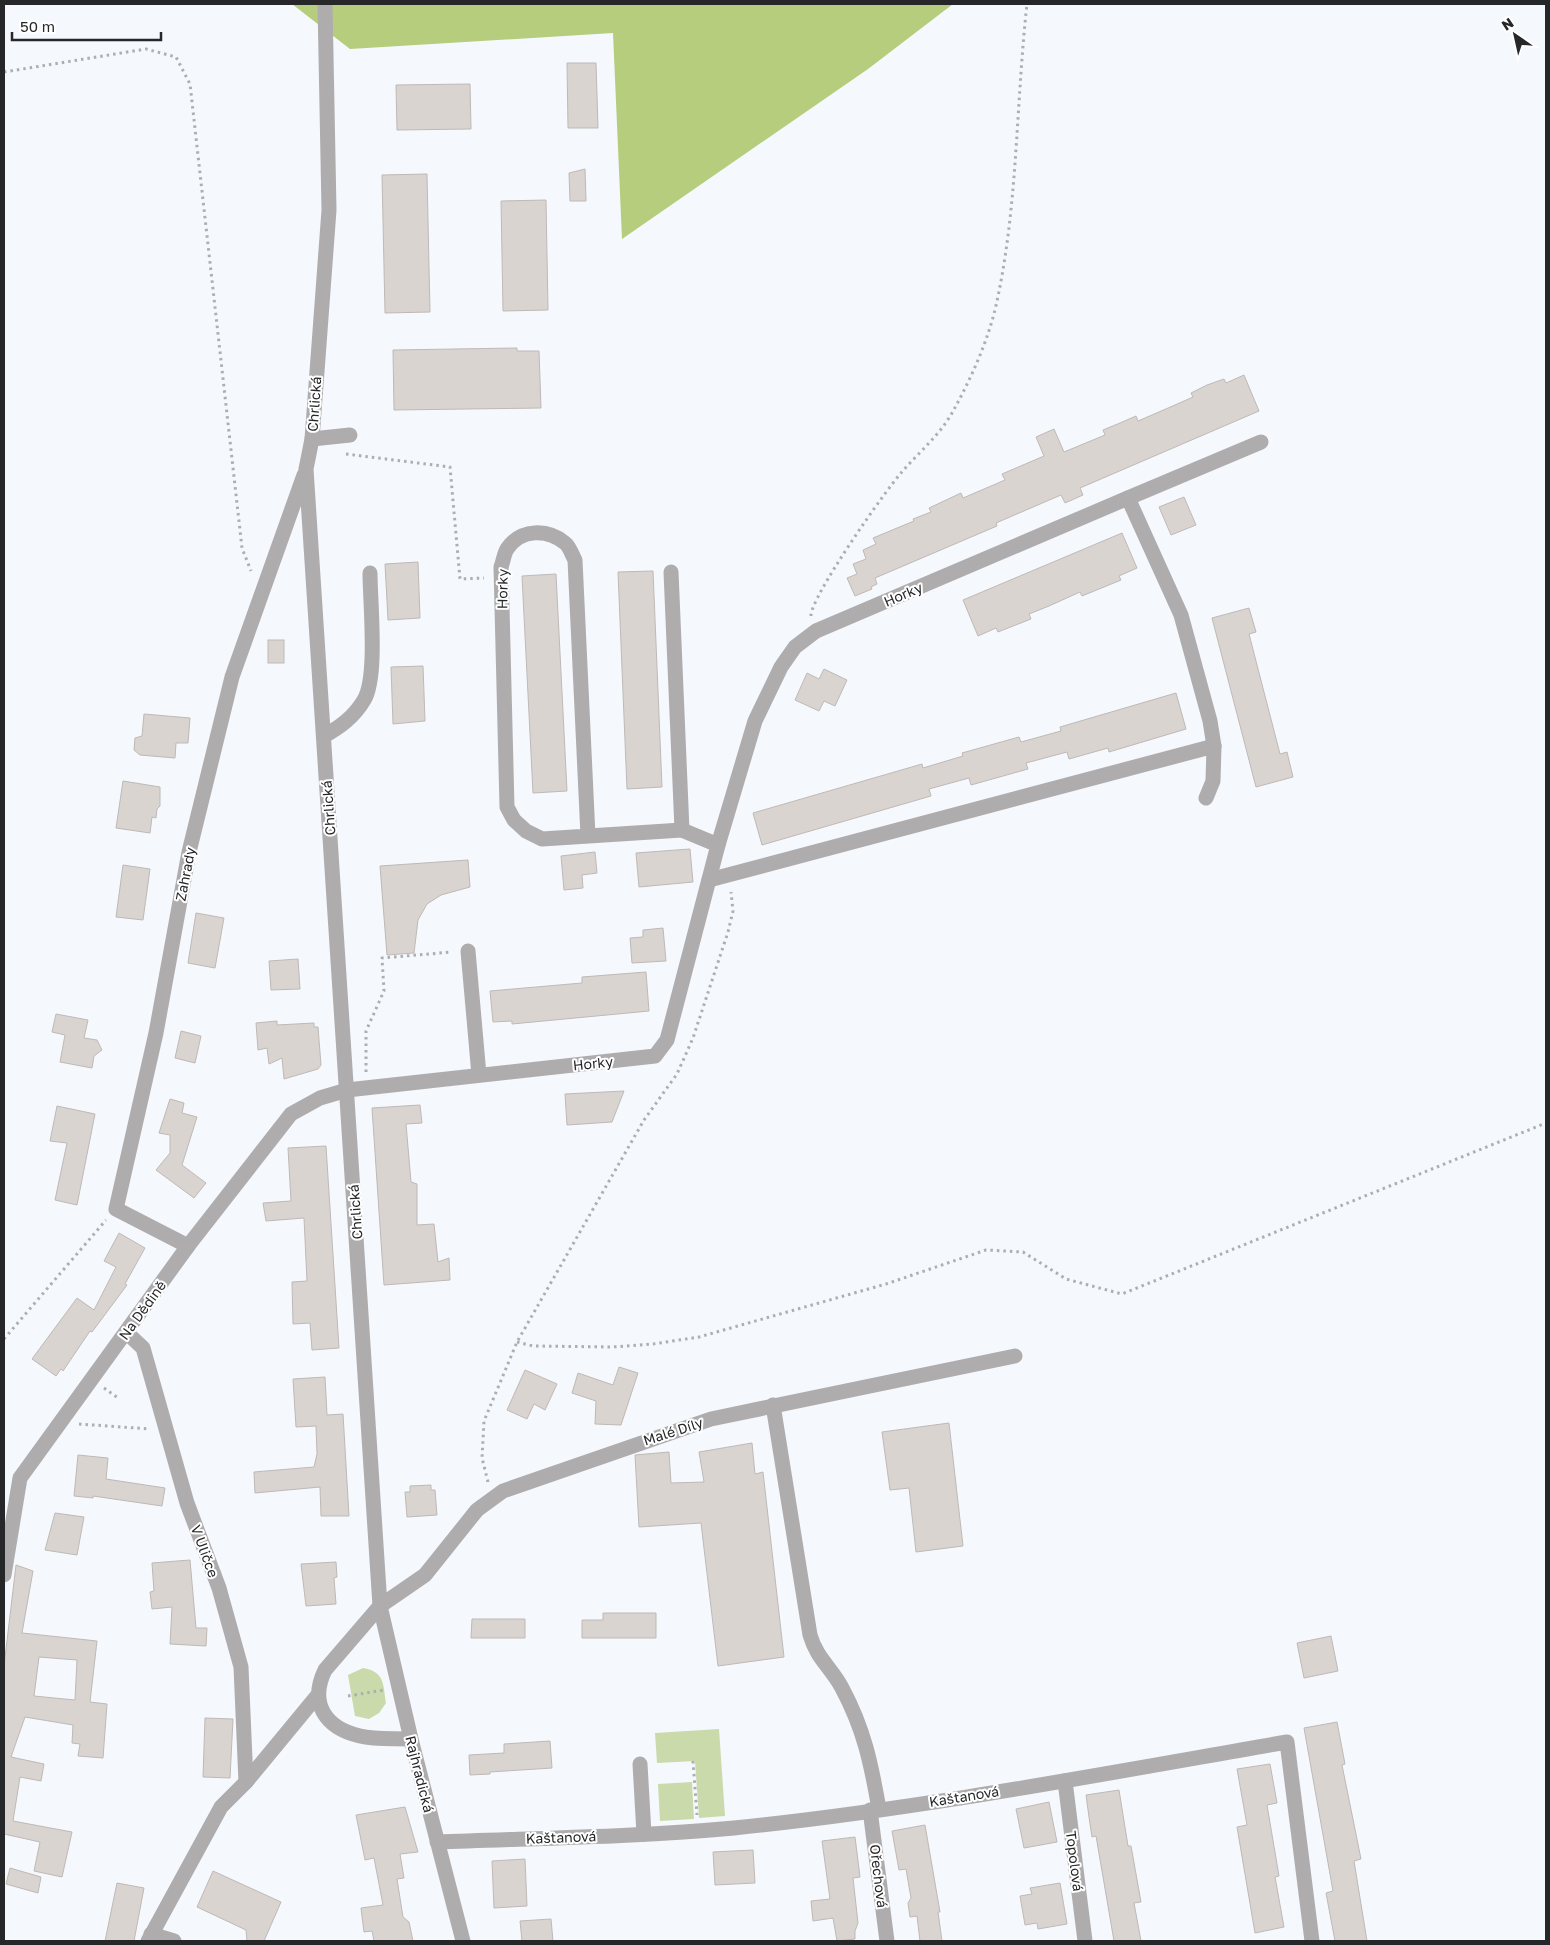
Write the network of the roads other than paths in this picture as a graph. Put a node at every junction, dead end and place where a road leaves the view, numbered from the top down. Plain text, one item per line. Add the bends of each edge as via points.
1 (325, 7) edge
2 (350, 435) dead end
3 (312, 439) junction
4 (1261, 442) dead end
5 (306, 469) junction
6 (1128, 498) junction
7 (370, 572) dead end
8 (671, 572) dead end
9 (324, 736) junction
10 (1214, 746) junction
11 (1206, 798) dead end
12 (682, 830) junction
13 (588, 836) junction
14 (718, 844) junction
15 (709, 880) junction
16 (468, 951) road end
17 (479, 1075) junction
18 (347, 1090) junction
19 (188, 1246) junction
20 (126, 1332) junction
21 (1015, 1356) dead end
22 (773, 1405) junction
23 (4, 1576) edge
24 (380, 1606) junction
25 (318, 1696) junction
26 (411, 1739) junction
27 (640, 1764) dead end
28 (1065, 1781) junction
29 (246, 1782) junction
30 (874, 1810) junction
31 (644, 1834) junction
32 (437, 1842) junction
33 (150, 1938) edge
34 (174, 1941) edge
35 (463, 1941) edge
36 (887, 1941) edge
37 (1085, 1941) edge
38 (1312, 1941) edge

1 - 3 street, Chrlická via 329,210
2 - 3 street
3 - 5 street, Chrlická
4 - 6 street, Horky
5 - 9 street, Chrlická
5 - 19 street, Zahrady via 232,677 189,852 156,1033 116,1209
6 - 10 street via 1181,615
6 - 14 street, Horky via 816,631 795,647 781,667 755,721
7 - 9 street via 371,674 365,700 344,725
8 - 12 street
9 - 18 street, Chrlická
10 - 11 street via 1213,781
10 - 15 street
12 - 13 street, Horky
12 - 14 street, Horky
13 - 13 street, Horky via 575,560 567,544 550,533 534,532 520,536 507,549 501,567 507,807 514,820 526,831 542,839
14 - 15 street, Horky
15 - 17 street, Horky via 668,1040 655,1056
16 - 17 street
17 - 18 street, Horky
18 - 19 street, Na Dědině via 320,1098 292,1114
18 - 24 street, Chrlická
19 - 20 street, Na Dědině
20 - 23 street, Na Dědině via 20,1478
20 - 29 street, V Uličce via 143,1348 188,1503 219,1588 241,1667
21 - 22 street, Malé Díly
22 - 24 street, Malé Díly via 711,1419 497,1494 477,1510 425,1575
22 - 30 street, Ořechová via 810,1635 814,1650 841,1686 867,1744
24 - 25 street via 325,1670
24 - 26 street, Rajhradická
25 - 26 street via 322,1710 343,1730 362,1736
25 - 29 street
26 - 32 street, Rajhradická
27 - 31 street
28 - 30 street, Kaštanová
28 - 37 street, Topolová
28 - 38 street, Kaštanová via 1287,1742
29 - 33 street via 221,1806
30 - 31 street, Kaštanová
30 - 36 street, Ořechová
31 - 32 street, Kaštanová
32 - 35 street, Rajhradická
33 - 34 street

